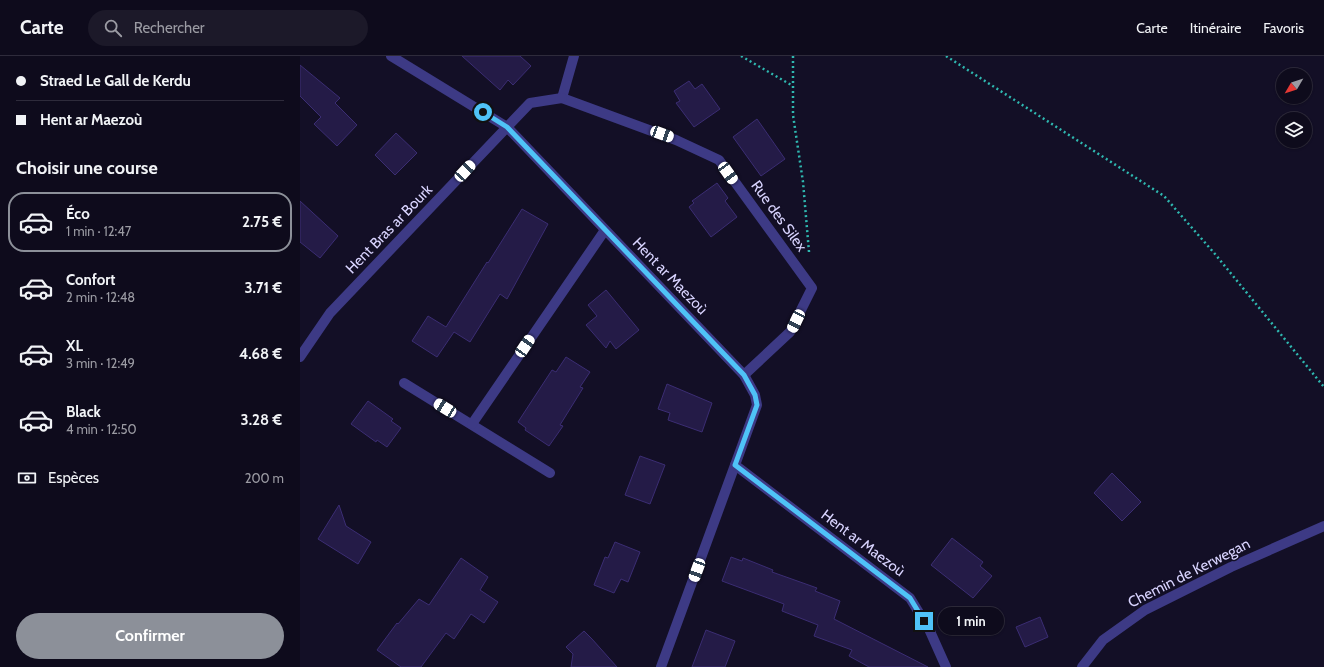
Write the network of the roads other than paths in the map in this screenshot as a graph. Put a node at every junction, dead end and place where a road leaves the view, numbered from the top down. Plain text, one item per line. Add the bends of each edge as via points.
1 (392, 56) edge
2 (574, 56) edge
3 (562, 98) junction
4 (507, 127) junction
5 (605, 230) junction
6 (300, 357) edge
7 (744, 375) junction
8 (404, 382) dead end
9 (472, 424) junction
10 (735, 465) junction
11 (550, 473) dead end
12 (1324, 526) edge
13 (661, 667) edge
14 (946, 667) edge
15 (1082, 667) edge

1 - 4 street, Hent ar Maezoù
2 - 3 street
3 - 4 street, Hent Bras ar Bourk via 530,103
3 - 7 street, Rue des Silex via 676,140 719,160 812,288 790,332
4 - 5 street, Hent ar Maezoù
4 - 6 street, Hent Bras ar Bourk via 330,313
5 - 7 street, Hent ar Maezoù
5 - 9 street
7 - 10 street, Hent ar Maezoù via 755,395 757,405
8 - 9 street
9 - 11 street
10 - 13 street, Hent ar Maezoù
10 - 14 street, Hent ar Maezoù via 910,598 929,629
12 - 15 street, Chemin de Kerwegan via 1231,567 1145,610 1104,640

